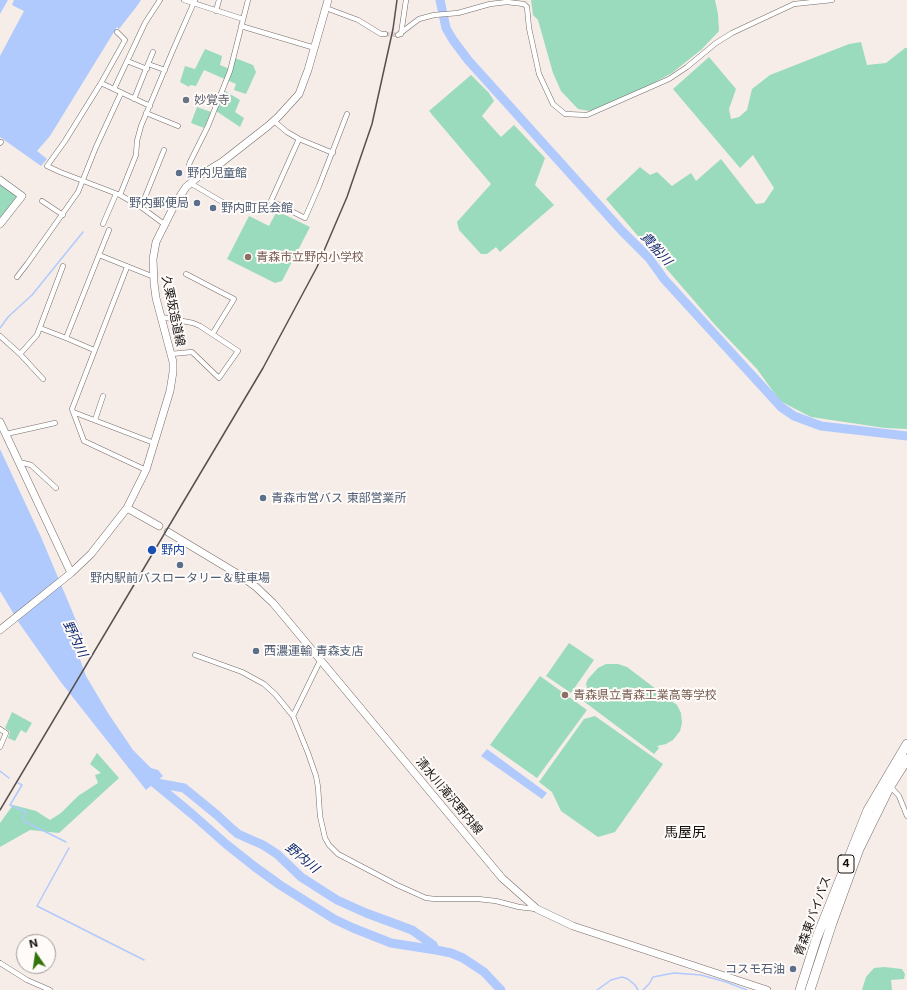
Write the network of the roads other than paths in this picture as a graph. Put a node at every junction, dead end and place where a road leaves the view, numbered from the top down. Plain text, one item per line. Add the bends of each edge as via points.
1 (160, 0) edge
2 (184, 0) edge
3 (219, 0) edge
4 (248, 0) edge
5 (328, 0) edge
6 (406, 0) edge
7 (832, 0) edge
8 (195, 2) edge
9 (326, 8) junction
10 (216, 11) junction
11 (243, 19) junction
12 (241, 26) junction
13 (117, 32) dead end
14 (385, 34) tunnel mouth
15 (315, 48) junction
16 (153, 52) dead end
17 (127, 61) junction
18 (147, 66) junction
19 (165, 70) junction
20 (100, 83) junction
21 (114, 89) junction
22 (121, 93) junction
23 (134, 99) junction
24 (150, 106) junction
25 (146, 113) junction
26 (347, 114) dead end
27 (274, 120) junction
28 (178, 126) dead end
29 (299, 139) junction
30 (164, 150) dead end
31 (333, 153) junction
32 (0, 180) edge
33 (192, 181) junction
34 (83, 182) junction
35 (118, 195) junction
36 (42, 201) dead end
37 (141, 206) junction
38 (231, 207) dead end
39 (63, 215) junction
40 (0, 224) edge
41 (103, 224) dead end
42 (164, 224) junction
43 (109, 230) dead end
44 (99, 255) junction
45 (63, 266) dead end
46 (128, 267) junction
47 (186, 274) dead end
48 (154, 276) junction
49 (16, 277) dead end
50 (161, 317) junction
51 (40, 328) junction
52 (213, 334) junction
53 (0, 336) edge
54 (66, 338) junction
55 (94, 350) junction
56 (20, 354) junction
57 (171, 354) junction
58 (43, 379) dead end
59 (103, 396) dead end
60 (73, 412) junction
61 (95, 420) junction
62 (0, 422) edge
63 (55, 423) dead end
64 (6, 434) junction
65 (154, 443) junction
66 (19, 462) junction
67 (146, 470) junction
68 (56, 488) dead end
69 (127, 508) junction
70 (159, 526) dead end
71 (168, 532) dead end
72 (68, 575) junction
73 (0, 630) edge
74 (195, 655) dead end
75 (320, 661) junction
76 (293, 716) junction
77 (0, 729) edge
78 (907, 744) edge
79 (0, 747) edge
80 (907, 759) edge
81 (890, 786) junction
82 (905, 805) edge
83 (907, 816) edge
84 (537, 909) junction
85 (0, 963) edge
86 (50, 990) edge
87 (767, 990) edge
88 (800, 990) edge
89 (810, 990) edge

1 - 17 street via 145,23
2 - 8 street
3 - 10 street
4 - 11 street
5 - 9 main road, 久栗坂造道線
6 - 7 street via 400,34 419,19 434,15 458,13 490,4 524,4 527,7 528,28 539,74 553,104 565,114 587,115 669,79 716,43 738,30 794,4
8 - 10 street
8 - 19 street
9 - 14 street
9 - 15 main road, 久栗坂造道線
10 - 11 street
11 - 12 street
12 - 15 street
12 - 33 street via 230,70 208,126 190,162
13 - 20 street via 125,40
15 - 27 main road, 久栗坂造道線 via 299,94
16 - 18 street
17 - 18 street
17 - 21 street
18 - 19 street
18 - 23 street
19 - 24 street
20 - 21 street
20 - 34 street via 48,166
21 - 22 street
22 - 23 street
22 - 34 street
23 - 24 street
24 - 25 street
25 - 28 street
25 - 35 street via 137,141 136,155
26 - 31 street
27 - 29 street
27 - 33 main road, 久栗坂造道線 via 222,162
29 - 31 street
29 - 31 street via 271,201 306,218
30 - 37 street
32 - 40 main road via 22,196
33 - 38 street
33 - 42 main road, 久栗坂造道線
34 - 35 street
34 - 39 street
35 - 37 street
35 - 41 street
36 - 39 street
37 - 42 street
39 - 49 street
42 - 48 main road, 久栗坂造道線 via 156,242
43 - 44 street
44 - 46 street
44 - 54 street
45 - 51 street
46 - 48 street
46 - 55 street
47 - 52 street via 234,299
48 - 50 main road, 久栗坂造道線
50 - 52 street via 193,323
50 - 57 main road, 久栗坂造道線
51 - 54 street
51 - 56 street
52 - 57 street via 238,351 219,378 192,352
53 - 56 street
54 - 55 street
55 - 60 street
56 - 58 street
57 - 65 main road, 久栗坂造道線 via 173,372 170,391
59 - 61 street
60 - 61 street
60 - 67 street via 84,441
61 - 65 street
62 - 64 main road
63 - 64 street
64 - 66 main road
65 - 67 main road, 久栗坂造道線
66 - 68 street via 31,465
66 - 72 main road
67 - 69 main road, 久栗坂造道線
69 - 70 main road
69 - 72 main road, 久栗坂造道線 via 91,554
71 - 75 main road, 清水川滝沢野内線 via 256,587 273,603
72 - 73 main road, 久栗坂造道線
74 - 76 street via 242,672 264,684
75 - 76 street
75 - 84 main road, 清水川滝沢野内線 via 502,878
76 - 84 street via 316,776 320,816 326,838 338,854 426,898 478,899
77 - 79 street via 6,733
78 - 88 highway, 青森東バイパス / 4 via 868,810 817,937
80 - 81 highway, 青森東バイパス / 4
81 - 82 street
81 - 89 highway, 青森東バイパス / 4 via 859,849
82 - 83 street
84 - 87 main road, 清水川滝沢野内線 via 573,926
85 - 86 street via 27,980

